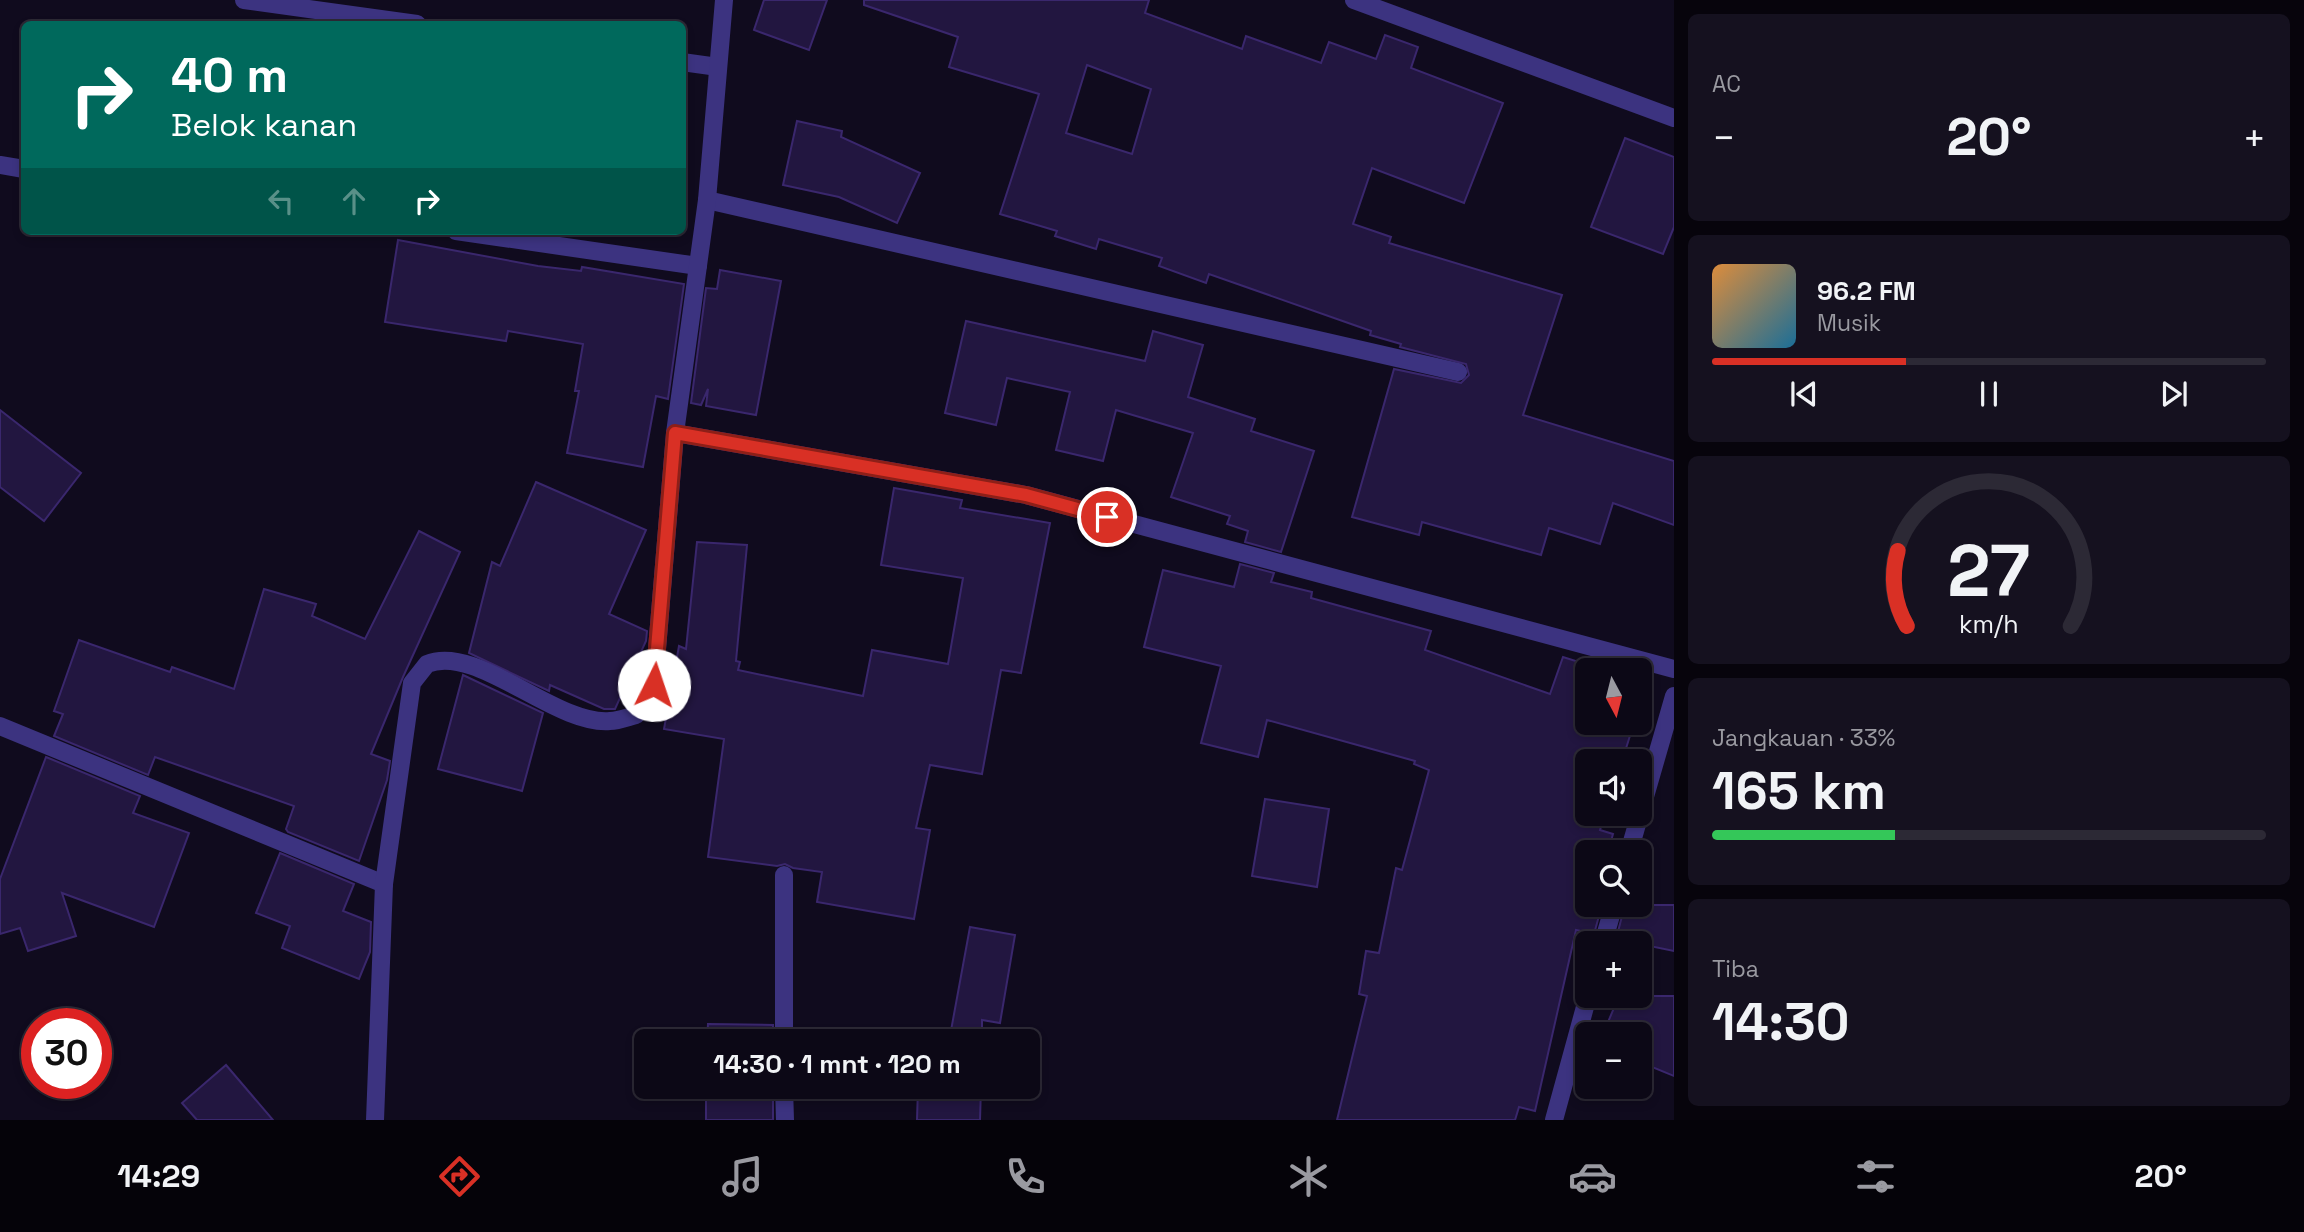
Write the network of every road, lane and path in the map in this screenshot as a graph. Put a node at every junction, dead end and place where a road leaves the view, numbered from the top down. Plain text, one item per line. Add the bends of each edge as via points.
1 (244, 0) edge
2 (724, 0) edge
3 (1354, 0) edge
4 (395, 21) edge
5 (686, 63) edge
6 (718, 67) junction
7 (1674, 118) edge
8 (0, 166) edge
9 (21, 169) edge
10 (707, 200) junction
11 (484, 235) edge
12 (698, 266) junction
13 (1458, 372) dead end
14 (675, 433) junction
15 (1674, 669) edge
16 (1674, 696) edge
17 (0, 726) edge
18 (1632, 840) edge
19 (783, 875) dead end
20 (384, 884) junction
21 (1585, 1008) edge
22 (784, 1029) edge
23 (785, 1099) edge
24 (375, 1120) edge
25 (785, 1120) edge
26 (1554, 1120) edge

1 - 4 street
2 - 6 street
3 - 7 street
5 - 6 street
6 - 10 street
8 - 9 street
10 - 12 street
10 - 13 street
11 - 12 street
12 - 14 street
14 - 15 street via 1026,495
14 - 20 street via 654,685 636,715 608,722 584,717 454,659 427,664 412,683
16 - 18 street
17 - 20 street
19 - 22 street
20 - 24 street
21 - 26 street
23 - 25 street

